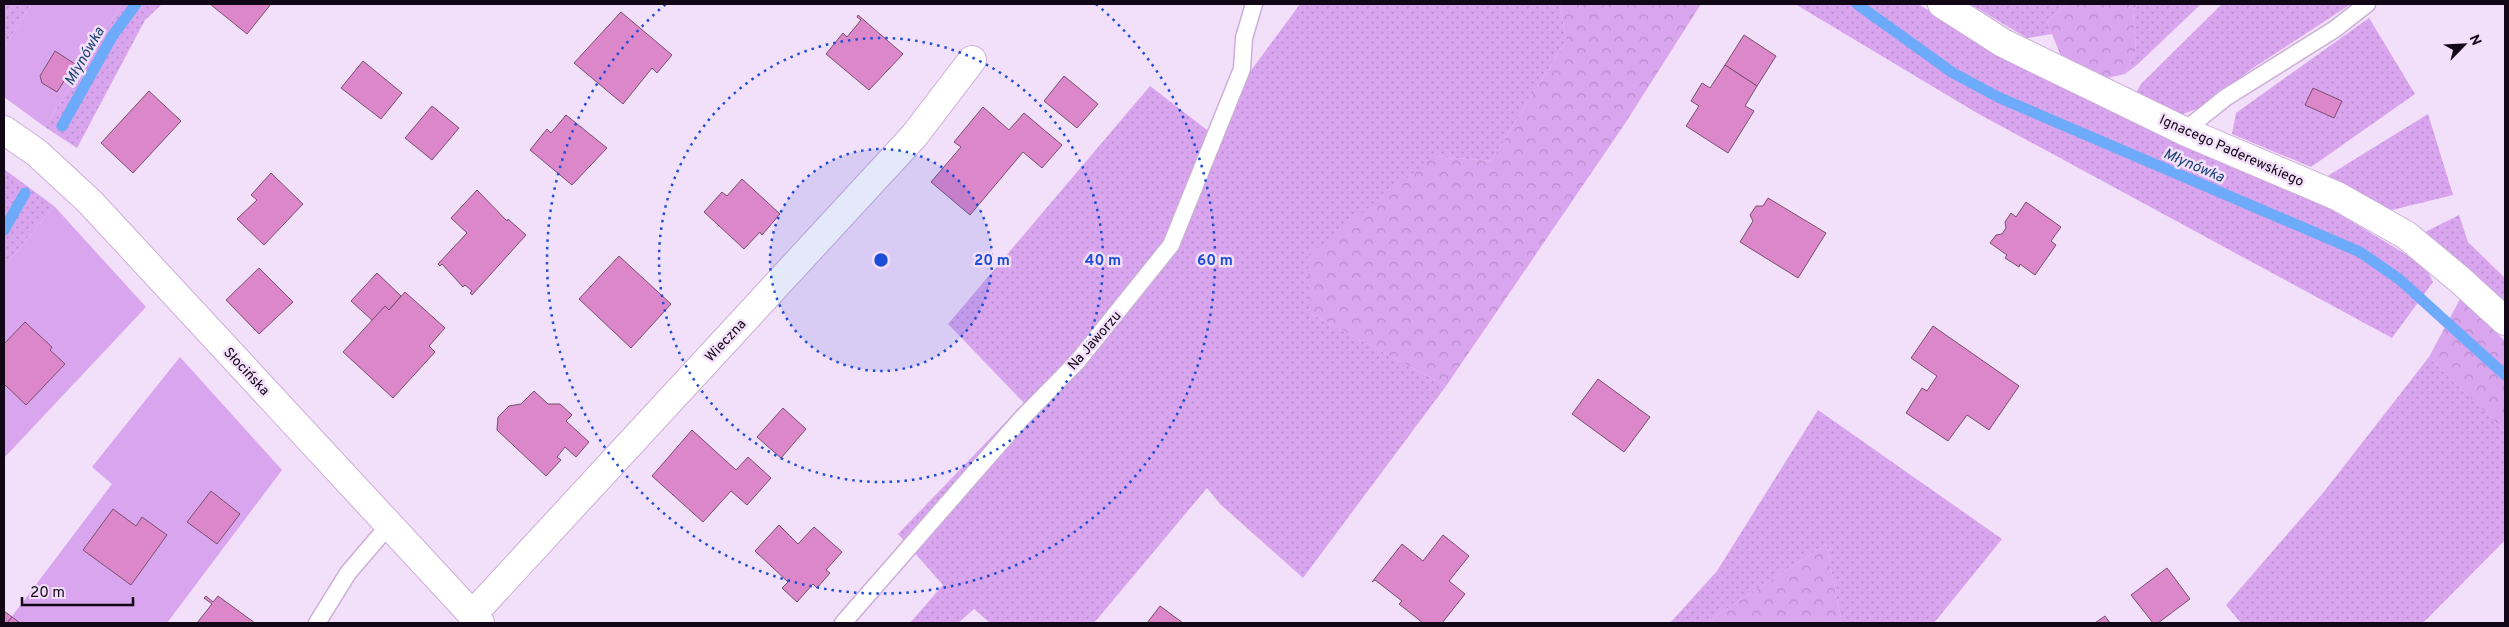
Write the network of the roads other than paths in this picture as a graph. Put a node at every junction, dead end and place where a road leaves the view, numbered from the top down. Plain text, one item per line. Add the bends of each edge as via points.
1 (1254, 4) edge
2 (1942, 4) edge
3 (2367, 4) edge
4 (972, 60) dead end
5 (4, 130) edge
6 (2184, 131) junction
7 (2505, 321) edge
8 (389, 525) junction
9 (476, 619) edge
10 (317, 623) edge
11 (843, 623) edge

1 - 11 lane, Na Jaworzu via 1244,38 1242,69 1171,245 1077,362 1022,418
2 - 6 street, Ignacego Paderewskiego via 2003,43
3 - 6 lane via 2335,29 2225,98
4 - 9 street, Wieczna via 914,136
5 - 8 street, Słocińska via 37,153 90,202
6 - 7 street, Ignacego Paderewskiego via 2337,196 2406,235
8 - 9 street, Słocińska
8 - 10 lane via 348,573

